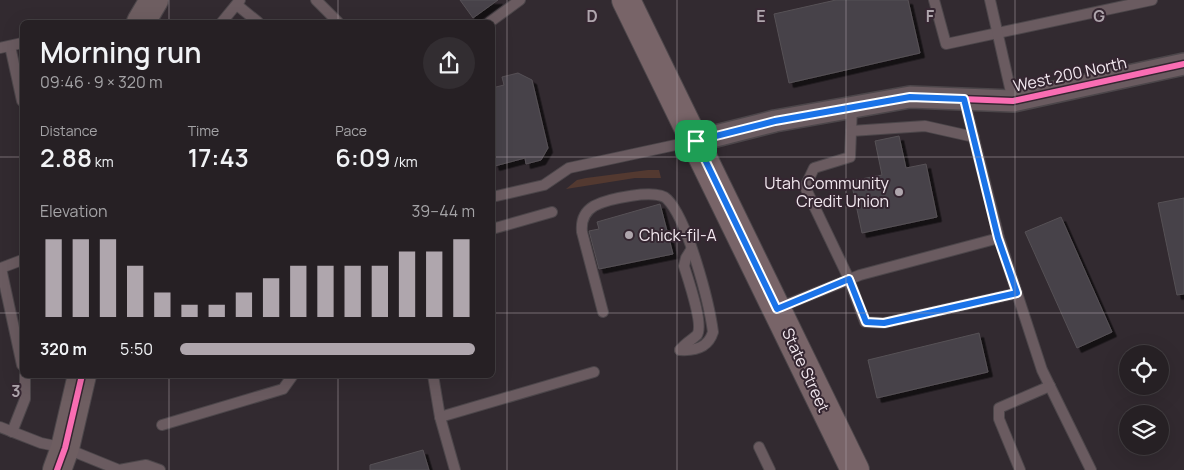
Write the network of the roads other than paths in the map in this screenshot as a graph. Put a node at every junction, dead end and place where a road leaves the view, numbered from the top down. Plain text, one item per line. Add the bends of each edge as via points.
1 (154, 0) edge
2 (316, 0) edge
3 (520, 0) edge
4 (626, 0) edge
5 (934, 0) edge
6 (990, 0) edge
7 (1152, 0) edge
8 (238, 2) edge
9 (142, 20) edge
10 (224, 20) edge
11 (256, 20) edge
12 (336, 20) edge
13 (493, 20) edge
14 (998, 33) junction
15 (20, 43) edge
16 (5, 47) edge
17 (1184, 64) edge
18 (20, 95) edge
19 (964, 99) junction
20 (1013, 101) junction
21 (852, 107) junction
22 (851, 131) junction
23 (974, 137) junction
24 (696, 141) junction
25 (495, 196) edge
26 (552, 212) dead end
27 (495, 228) edge
28 (998, 238) junction
29 (20, 261) edge
30 (849, 279) junction
31 (1017, 293) junction
32 (777, 309) junction
33 (603, 312) dead end
34 (680, 350) dead end
35 (20, 356) edge
36 (594, 372) dead end
37 (25, 378) edge
38 (81, 378) edge
39 (291, 378) edge
40 (434, 378) edge
41 (1050, 386) junction
42 (440, 417) junction
43 (162, 425) dead end
44 (0, 427) edge
45 (12, 432) junction
46 (759, 448) dead end
47 (61, 459) edge
48 (119, 470) edge
49 (160, 470) edge
50 (456, 470) edge
51 (770, 470) edge
52 (855, 470) edge
53 (1020, 470) edge
54 (1091, 470) edge

1 - 9 street
2 - 12 lane
3 - 13 lane
4 - 24 main road, State Street
5 - 14 lane via 946,44
6 - 14 lane
7 - 14 lane
8 - 10 lane
8 - 11 lane
14 - 20 lane
15 - 16 lane
16 - 18 lane
17 - 20 street, West 200 North
19 - 20 street, West 200 North
19 - 21 street, West 200 North via 910,97
19 - 23 lane
21 - 22 lane
21 - 24 street, West 200 North via 775,121
22 - 23 lane via 925,126
22 - 30 lane via 850,157 814,168 805,187
23 - 28 lane
24 - 25 lane via 569,168 544,185
24 - 32 main road, State Street
26 - 27 lane
28 - 30 lane
28 - 31 lane
29 - 35 lane via 0,268
30 - 31 lane via 866,322 884,323
30 - 32 lane
31 - 41 lane
32 - 52 main road, State Street
33 - 34 lane via 581,223 593,207 629,197 654,194 665,197 672,204 691,250 713,332 703,347
36 - 42 lane
37 - 45 lane via 25,399
38 - 47 street
39 - 43 lane via 283,389
40 - 42 lane
41 - 53 lane via 999,408 999,419
41 - 54 lane
42 - 50 lane
44 - 45 lane
45 - 47 lane via 42,443
46 - 51 lane
47 - 48 lane
48 - 49 lane via 146,465

